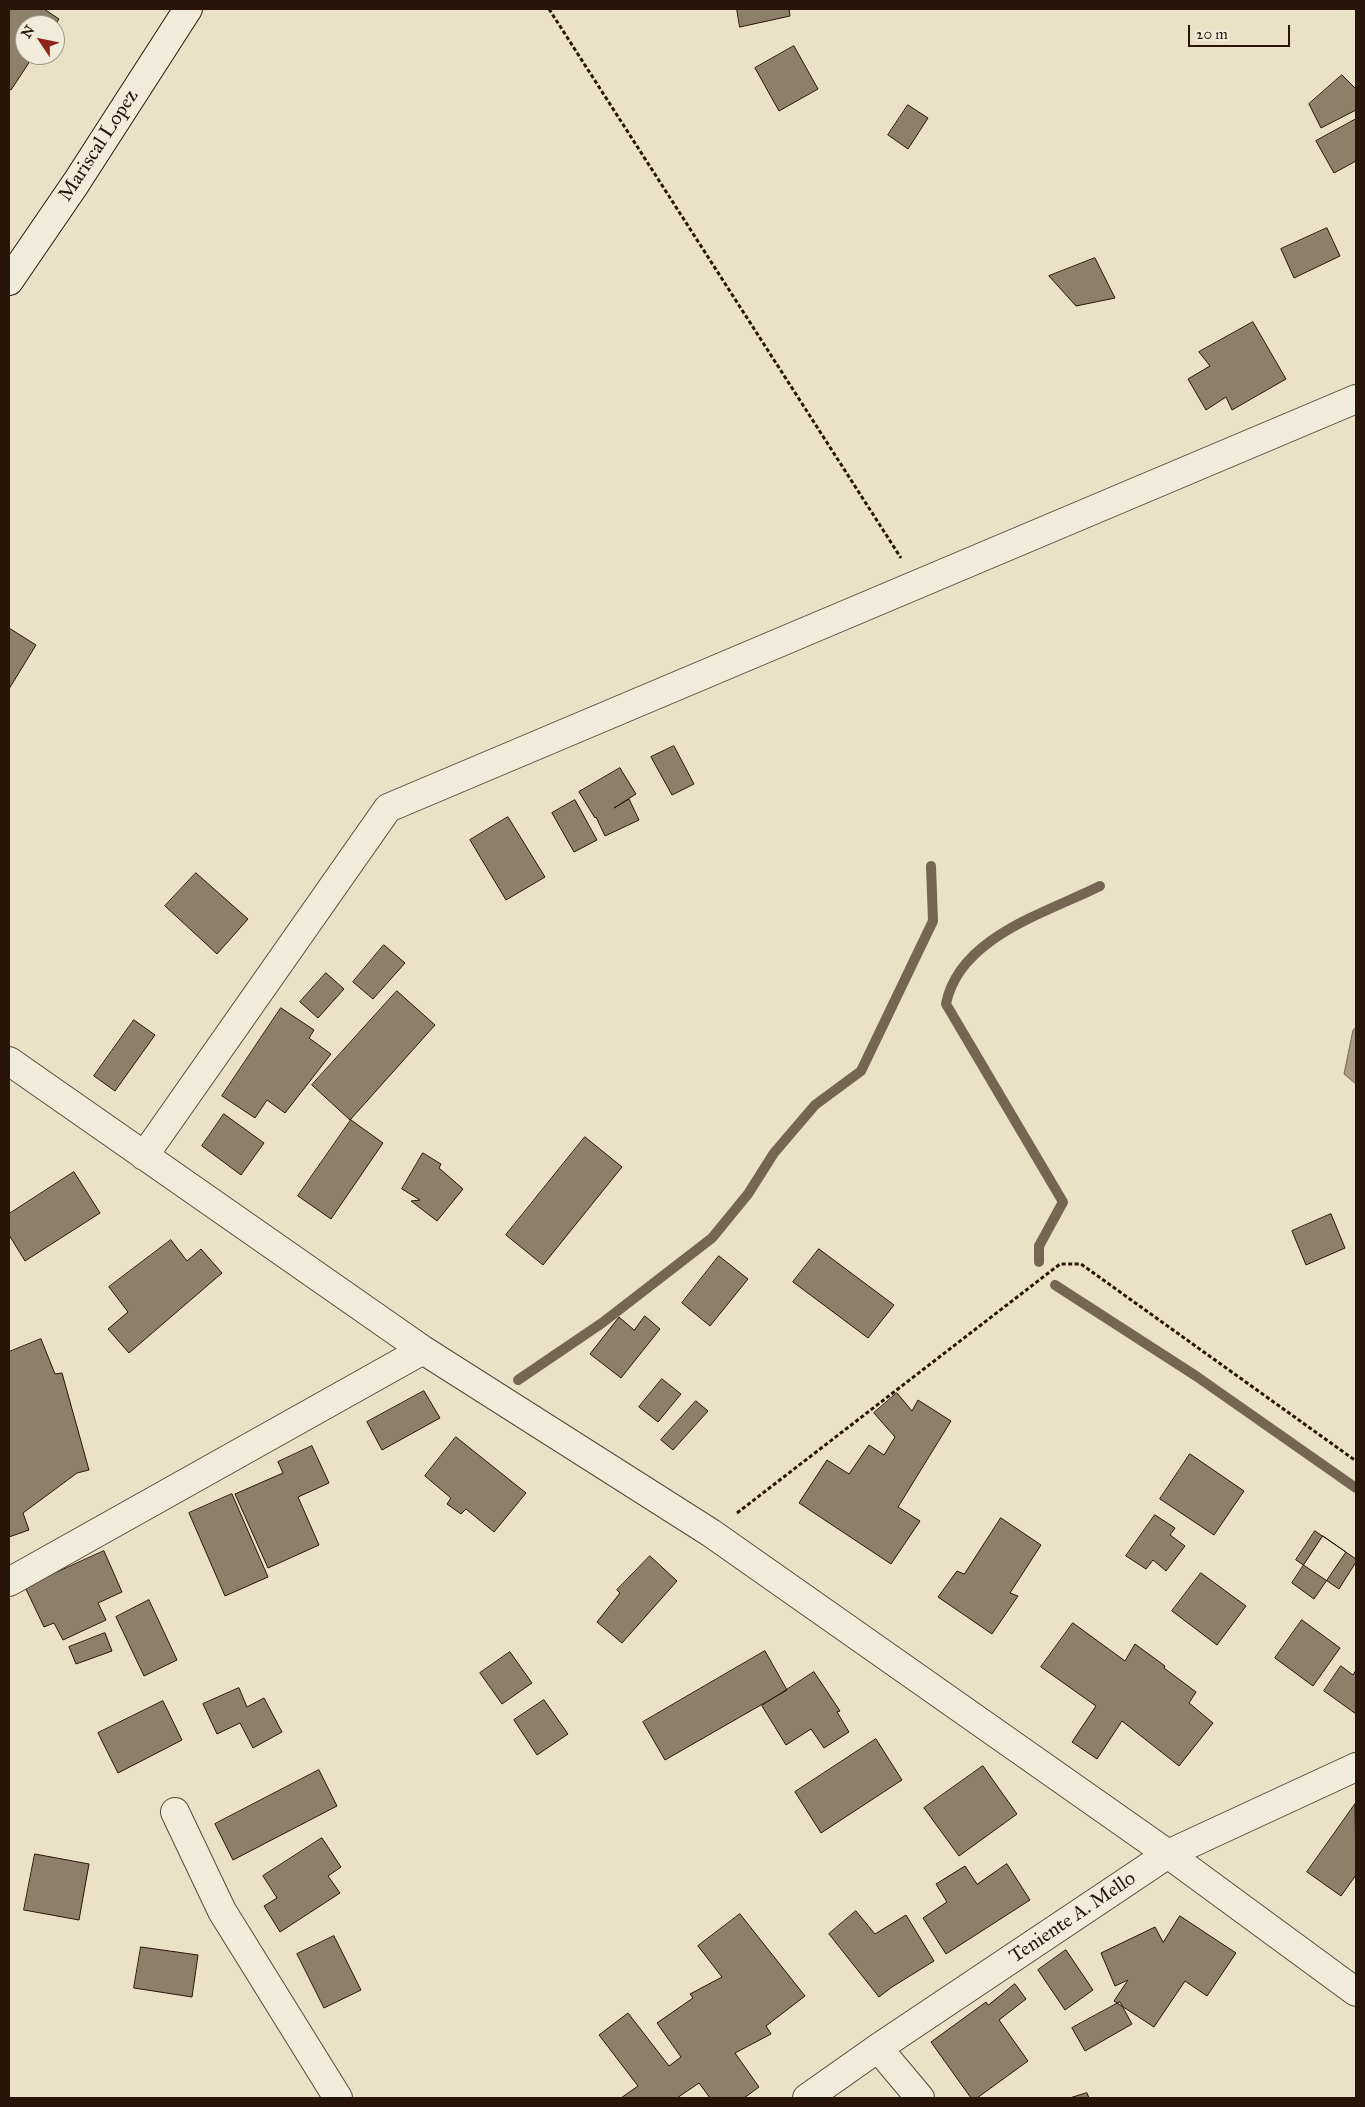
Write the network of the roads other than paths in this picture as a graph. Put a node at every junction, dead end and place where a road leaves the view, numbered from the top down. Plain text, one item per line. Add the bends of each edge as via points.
1 (188, 9) edge
2 (9, 281) edge
3 (1356, 399) edge
4 (9, 1060) edge
5 (144, 1156) junction
6 (423, 1350) junction
7 (9, 1582) edge
8 (1356, 1767) edge
9 (175, 1812) dead end
10 (1168, 1854) junction
11 (1356, 1992) edge
12 (878, 2048) junction
13 (338, 2098) edge
14 (807, 2098) edge
15 (920, 2098) edge

1 - 2 street, Mariscal Lopez
3 - 5 street via 388,808
4 - 5 street
5 - 6 street
6 - 7 street
6 - 10 street via 711,1533
8 - 10 street, Teniente A. Mello
9 - 13 street via 222,1911
10 - 11 street
10 - 12 street, Teniente A. Mello
12 - 14 street, Teniente A. Mello
12 - 15 street

